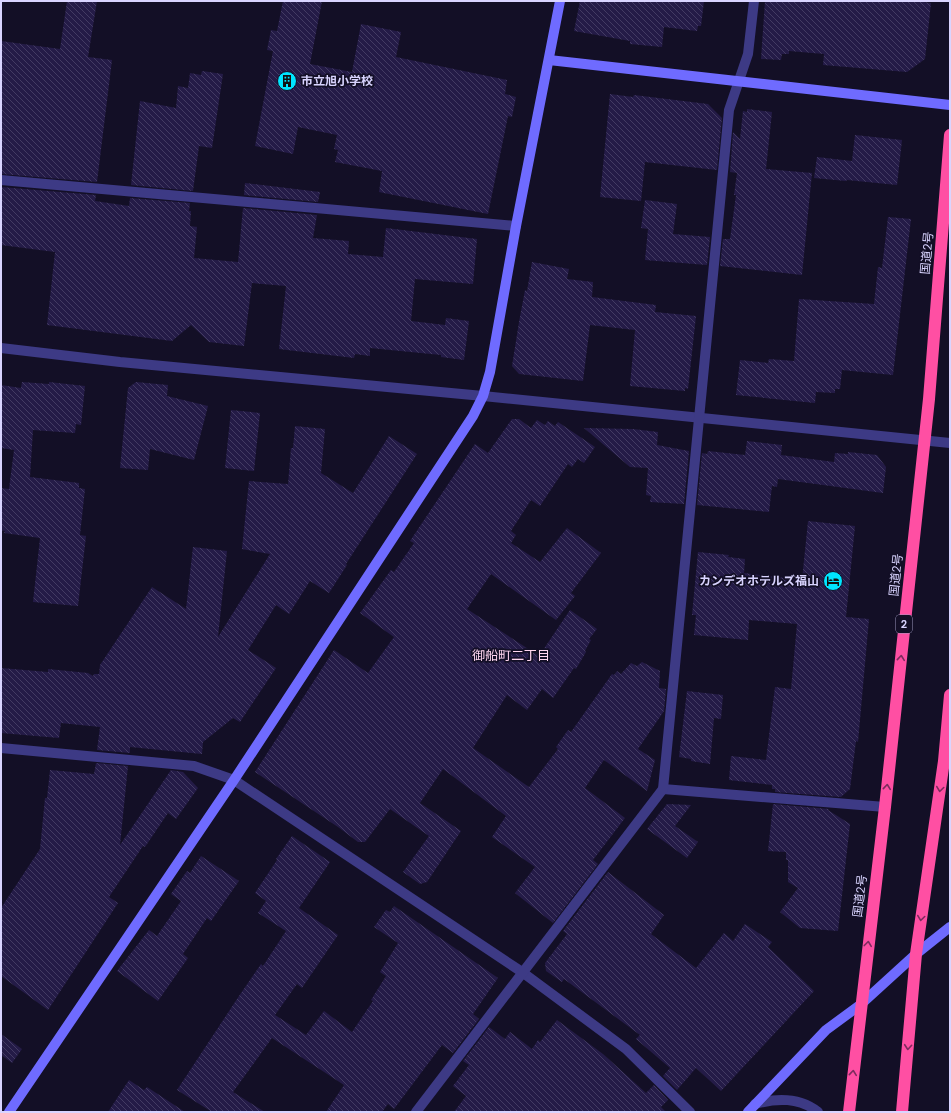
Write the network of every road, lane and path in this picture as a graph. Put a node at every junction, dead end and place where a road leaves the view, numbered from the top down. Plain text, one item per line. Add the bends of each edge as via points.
1 (560, 1) edge
2 (754, 1) edge
3 (549, 60) junction
4 (738, 82) junction
5 (950, 105) edge
6 (950, 135) edge
7 (1, 180) edge
8 (516, 226) junction
9 (1, 348) edge
10 (483, 396) junction
11 (699, 417) junction
12 (924, 440) junction
13 (950, 443) edge
14 (950, 695) edge
15 (1, 748) edge
16 (947, 766) edge
17 (234, 780) junction
18 (663, 789) junction
19 (885, 807) junction
20 (950, 927) edge
21 (916, 954) junction
22 (522, 972) junction
23 (860, 1005) junction
24 (755, 1104) junction
25 (9, 1112) edge
26 (416, 1112) edge
27 (690, 1112) edge
28 (748, 1112) edge
29 (818, 1112) edge
30 (849, 1112) edge
31 (902, 1112) edge

1 - 3 street
2 - 4 street via 748,54
3 - 4 street
3 - 8 street
4 - 5 street
4 - 11 street via 729,110
6 - 12 highway, 国道2号 / 2
7 - 8 street
8 - 10 street via 490,372
9 - 10 street via 120,362
10 - 11 street
10 - 17 street via 473,416
11 - 12 street
11 - 18 street
12 - 13 street
19 -> 12 highway, 国道2号 / 2
14 - 16 highway
15 - 17 street via 194,766
16 -> 21 highway
17 - 22 street
17 - 25 street
18 - 19 street
18 - 22 street
23 -> 19 highway, 国道2号 / 2
20 - 21 street
21 - 23 street
21 -> 31 highway
22 - 26 street
22 - 27 street via 626,1049
23 - 24 street via 826,1030
30 -> 23 highway, 国道2号 / 2
24 - 28 street
24 - 29 street via 771,1100 788,1100 800,1102

